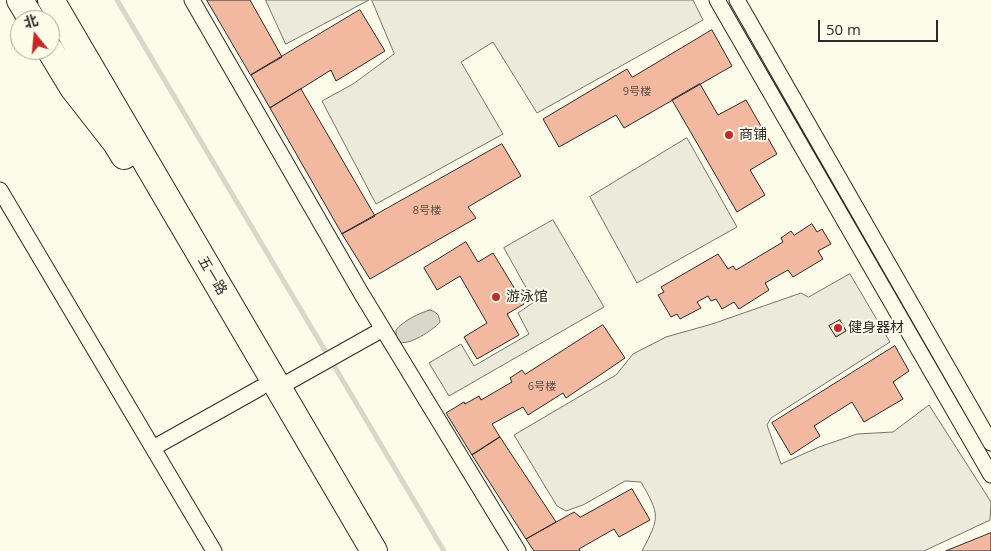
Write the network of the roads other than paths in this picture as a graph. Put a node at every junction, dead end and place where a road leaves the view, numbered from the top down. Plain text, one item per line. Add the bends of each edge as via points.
1 (50, 0) edge
2 (192, 0) edge
3 (717, 0) edge
4 (737, 0) edge
5 (56, 60) edge
6 (0, 190) edge
7 (383, 329) junction
8 (269, 388) junction
9 (991, 443) edge
10 (153, 448) junction
11 (991, 475) edge
12 (214, 551) edge
13 (354, 551) edge
14 (374, 551) edge
15 (518, 551) edge

1 - 8 highway, 五一路
2 - 7 street
3 - 11 street
4 - 9 street
5 - 8 highway, 五一路 via 73,88 116,143
6 - 10 street
7 - 8 street
7 - 15 street
8 - 10 street
8 - 13 highway, 五一路
8 - 14 highway, 五一路
10 - 12 street

